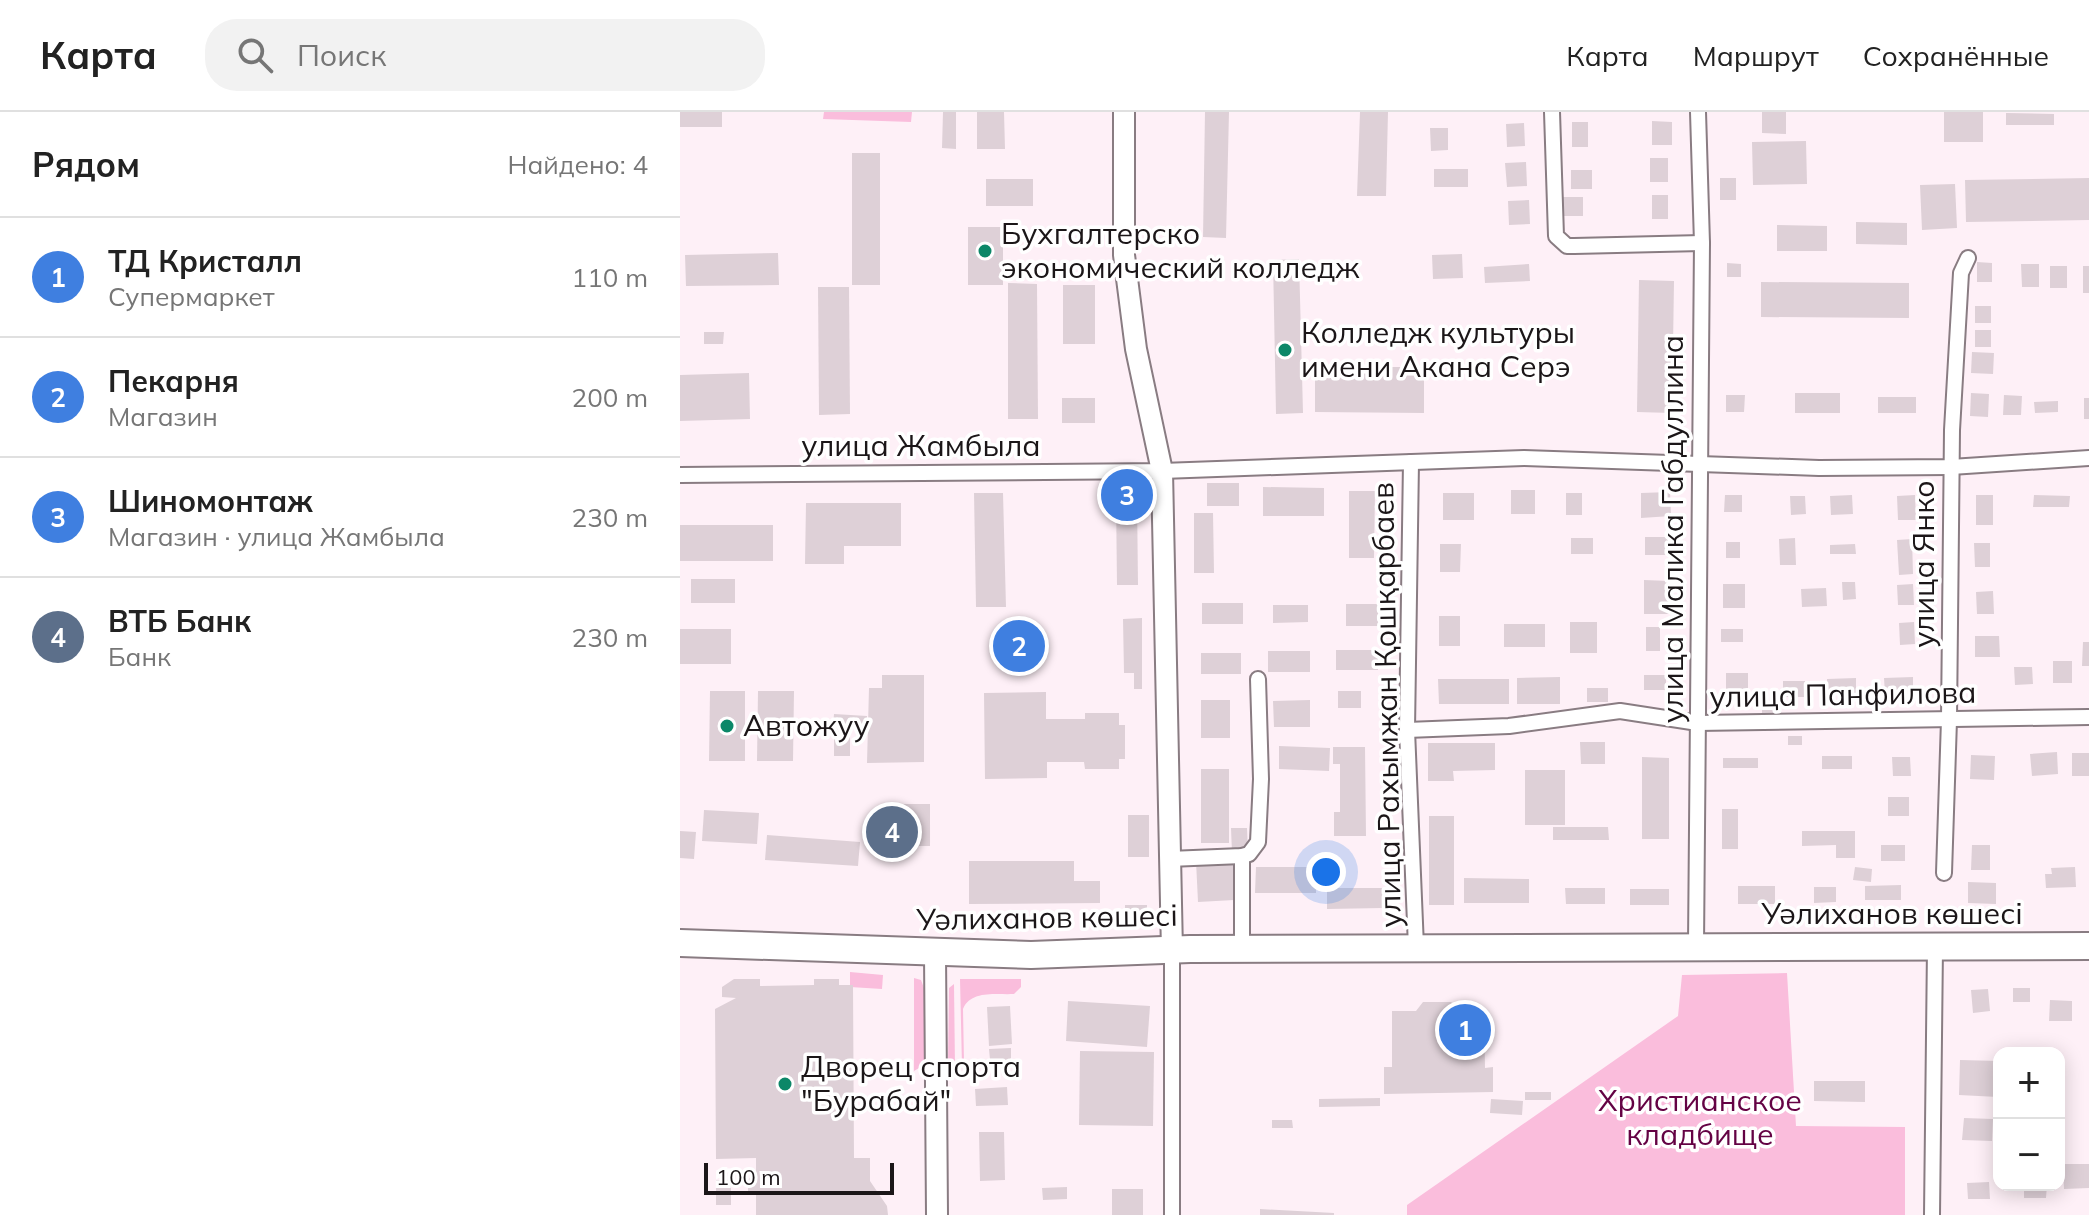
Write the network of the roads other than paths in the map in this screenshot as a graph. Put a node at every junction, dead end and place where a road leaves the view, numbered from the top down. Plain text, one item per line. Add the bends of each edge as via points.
1 (1124, 112) edge
2 (1552, 112) edge
3 (1698, 112) edge
4 (1702, 243) junction
5 (1968, 258) dead end
6 (2089, 458) edge
7 (1411, 462) junction
8 (1699, 464) junction
9 (1951, 467) junction
10 (1162, 471) junction
11 (680, 475) edge
12 (1258, 679) dead end
13 (2089, 717) edge
14 (1949, 720) junction
15 (1698, 723) junction
16 (1407, 730) junction
17 (1242, 856) junction
18 (1169, 859) junction
19 (1944, 873) dead end
20 (680, 943) edge
21 (1696, 946) junction
22 (2089, 946) edge
23 (1416, 947) junction
24 (1935, 947) junction
25 (1242, 948) junction
26 (1793, 948) junction
27 (1171, 951) junction
28 (935, 953) junction
29 (937, 1215) edge
30 (1172, 1215) edge
31 (1932, 1215) edge

1 - 10 main road via 1124,255 1136,349
2 - 4 street via 1560,242
3 - 4 street, улица Малика Габдуллина
4 - 8 street, улица Малика Габдуллина
5 - 9 street, улица Янко via 1961,273
6 - 9 street, улица Жамбыла
7 - 8 street, улица Жамбыла via 1524,458
7 - 10 street, улица Жамбыла
7 - 16 street, улица Рахымжан Қошқарбаев
8 - 9 street, улица Жамбыла
8 - 15 street, улица Малика Габдуллина
9 - 14 street, улица Янко
10 - 11 street, улица Жамбыла
10 - 18 main road
12 - 17 street via 1258,842
13 - 14 street, улица Панфилова
14 - 15 street, улица Панфилова
14 - 19 street, улица Янко
15 - 16 street, улица Панфилова via 1620,711 1509,726
15 - 21 street, улица Малика Габдуллина
16 - 23 street, улица Рахымжан Қошқарбаев
17 - 18 street
17 - 25 street
18 - 27 main road
20 - 28 highway, Уәлиханов көшесі
21 - 23 highway, Уәлиханов көшесі
21 - 26 highway, Уәлиханов көшесі
22 - 24 highway, Уәлиханов көшесі
23 - 25 highway, Уәлиханов көшесі
24 - 26 highway, Уәлиханов көшесі
24 - 31 street
25 - 27 highway, Уәлиханов көшесі
26 - 27 highway
27 - 28 highway, Уәлиханов көшесі
27 - 30 street
28 - 29 main road

